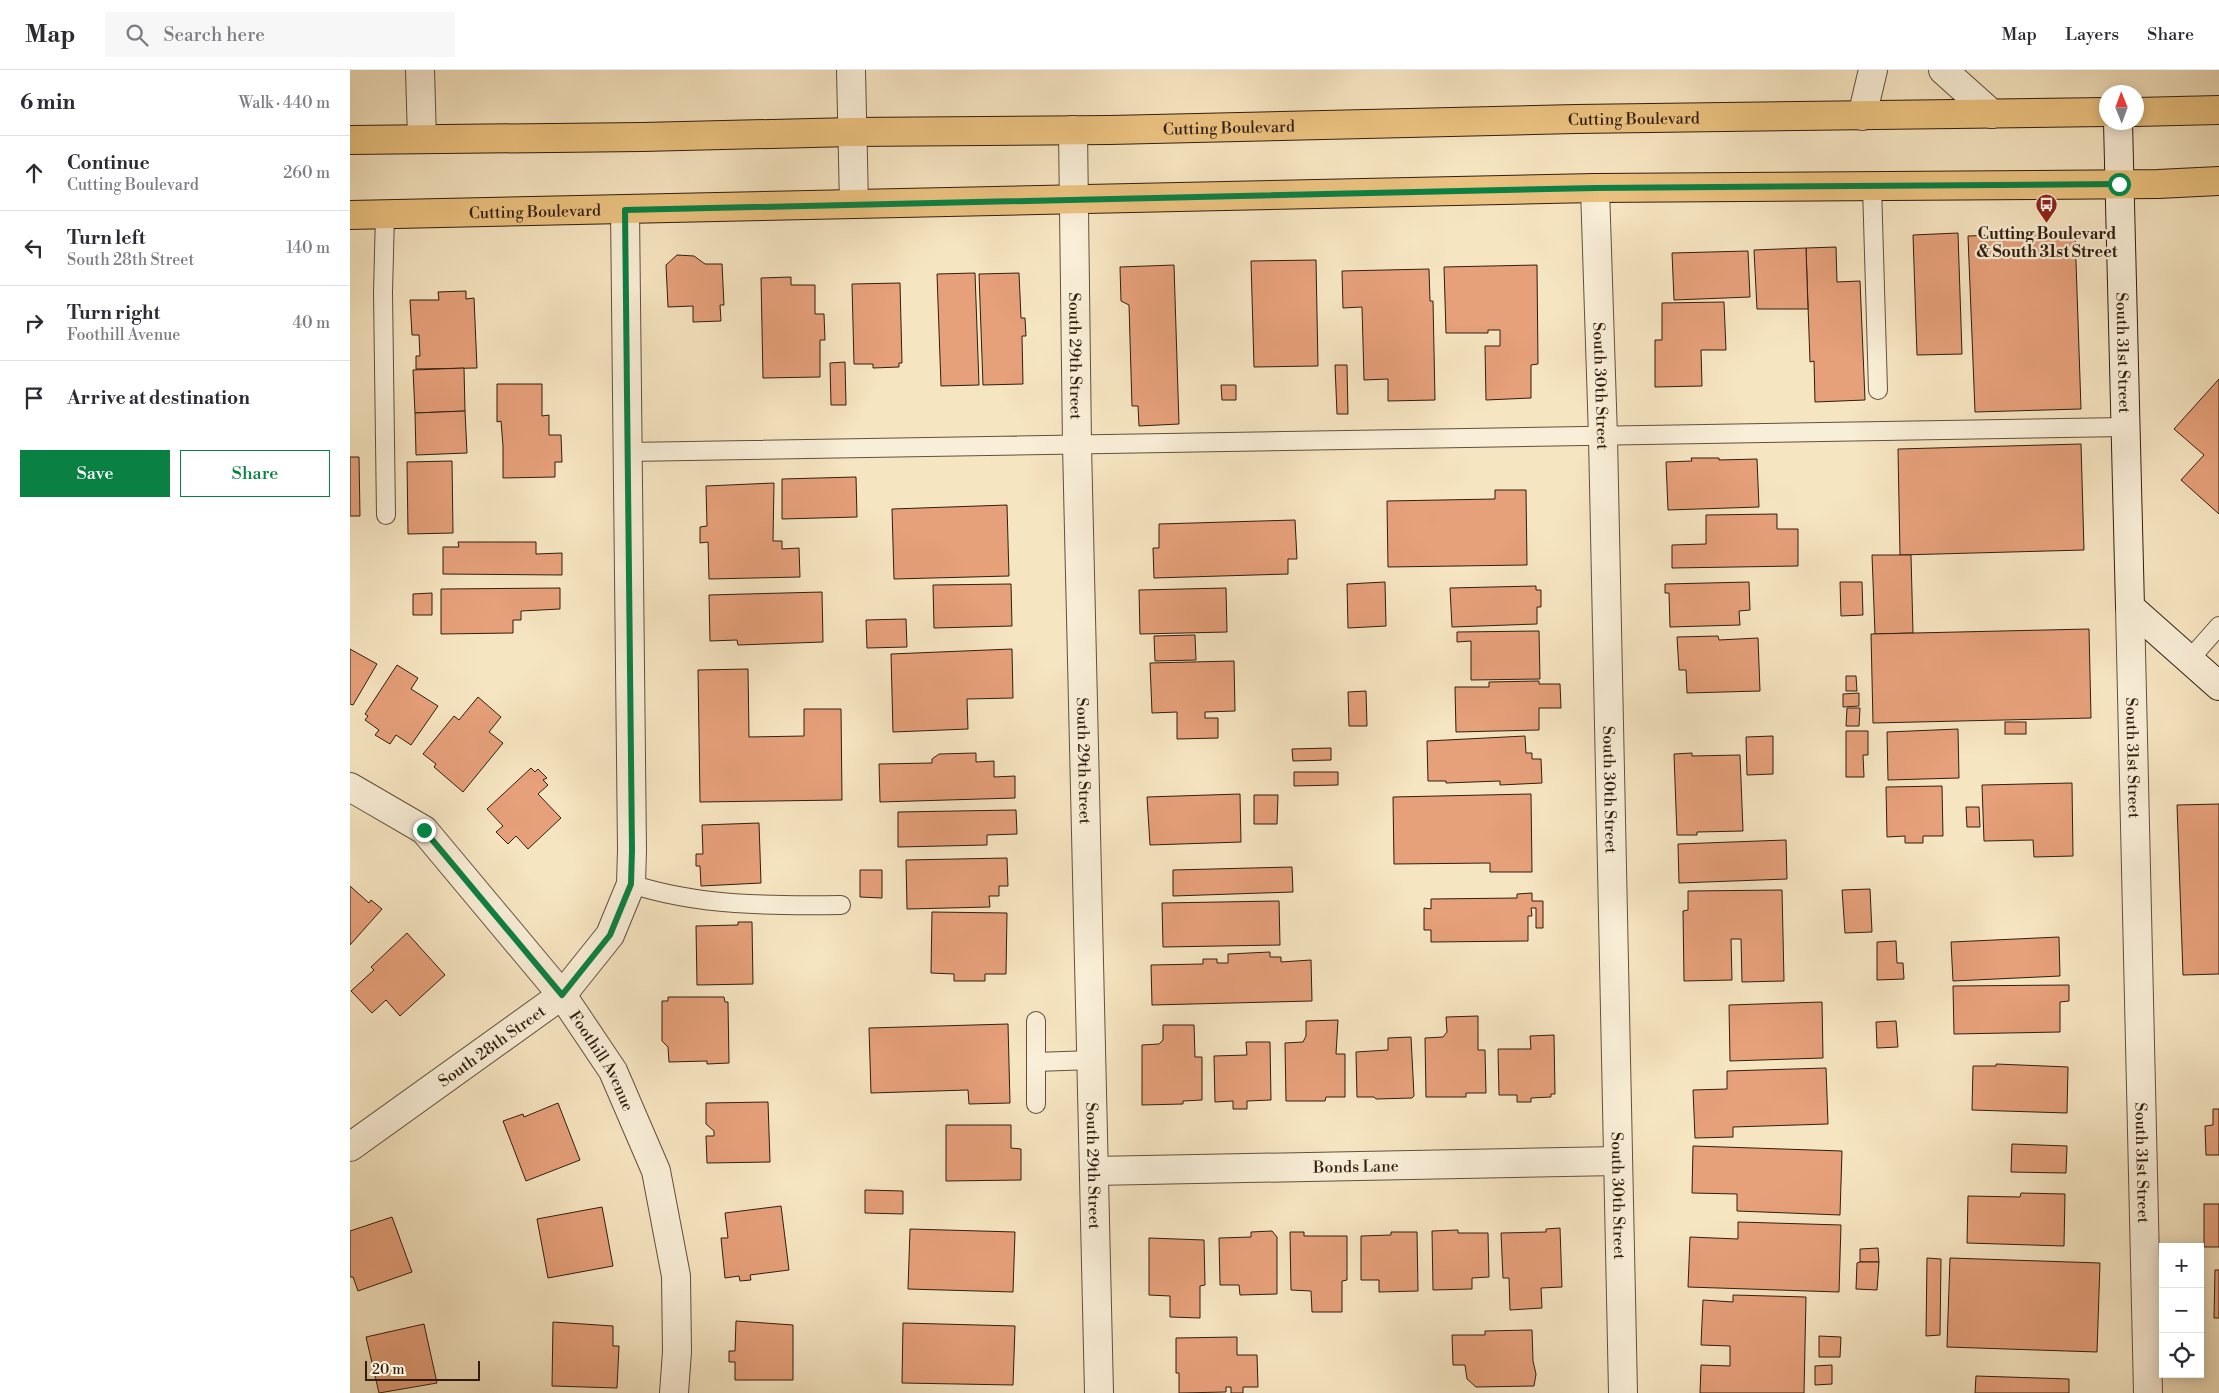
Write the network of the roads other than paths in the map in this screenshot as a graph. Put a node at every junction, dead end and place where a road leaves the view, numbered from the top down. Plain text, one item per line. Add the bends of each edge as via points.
1 (420, 70) edge
2 (851, 70) edge
3 (1874, 70) edge
4 (1943, 70) edge
5 (2219, 110) edge
6 (2099, 112) edge
7 (2144, 112) edge
8 (1992, 114) junction
9 (1862, 116) junction
10 (1073, 130) junction
11 (2118, 130) edge
12 (852, 132) junction
13 (422, 139) junction
14 (350, 140) edge
15 (2219, 181) edge
16 (2119, 184) junction
17 (1872, 186) junction
18 (1595, 188) junction
19 (1073, 199) junction
20 (854, 204) junction
21 (625, 210) junction
22 (350, 215) edge
23 (386, 215) junction
24 (1878, 390) dead end
25 (2125, 427) junction
26 (1603, 437) junction
27 (1077, 445) junction
28 (628, 452) junction
29 (386, 515) dead end
30 (2130, 607) junction
31 (2219, 626) edge
32 (2189, 660) junction
33 (2219, 686) edge
34 (350, 787) edge
35 (631, 884) junction
36 (841, 905) dead end
37 (562, 995) junction
38 (1036, 1022) dead end
39 (1092, 1060) junction
40 (1036, 1062) junction
41 (1036, 1104) dead end
42 (350, 1147) edge
43 (1618, 1161) junction
44 (1094, 1171) junction
45 (674, 1393) edge
46 (1099, 1393) edge
47 (1623, 1393) edge
48 (2148, 1393) edge

1 - 13 street
2 - 12 street
3 - 9 street
4 - 8 street
5 - 7 main road
6 - 8 main road, Cutting Boulevard
8 - 9 main road, Cutting Boulevard
9 - 10 main road, Cutting Boulevard
10 - 12 main road, Cutting Boulevard
10 - 19 street, South 29th Street
11 - 16 street, South 31st Street
12 - 13 main road, Cutting Boulevard
12 - 20 street
13 - 14 main road, Cutting Boulevard
15 - 16 main road, Cutting Boulevard
16 - 17 main road, Cutting Boulevard
16 - 25 street, South 31st Street
17 - 18 main road, Cutting Boulevard
17 - 24 lane
18 - 19 main road, Cutting Boulevard
18 - 26 street, South 30th Street
19 - 20 main road, Cutting Boulevard
19 - 27 street, South 29th Street
20 - 21 main road, Cutting Boulevard
21 - 23 main road, Cutting Boulevard
21 - 28 street, South 28th Street
22 - 23 main road, Cutting Boulevard
23 - 29 lane via 383,292
25 - 26 lane
25 - 30 street, South 31st Street
26 - 27 lane
26 - 43 street, South 30th Street
27 - 28 lane
27 - 39 street, South 29th Street
28 - 35 street, South 28th Street
30 - 32 street
30 - 48 street, South 31st Street
31 - 32 lane
32 - 33 street
34 - 37 street, Foothill Avenue via 424,830
35 - 36 lane via 658,893 736,903
35 - 37 street, South 28th Street via 610,935
37 - 42 street, South 28th Street
37 - 45 street, Foothill Avenue via 613,1071 656,1171 676,1276
38 - 40 lane
39 - 40 lane
39 - 44 street, South 29th Street
40 - 41 lane
43 - 44 street, Bonds Lane
43 - 47 street, South 30th Street
44 - 46 street, South 29th Street

